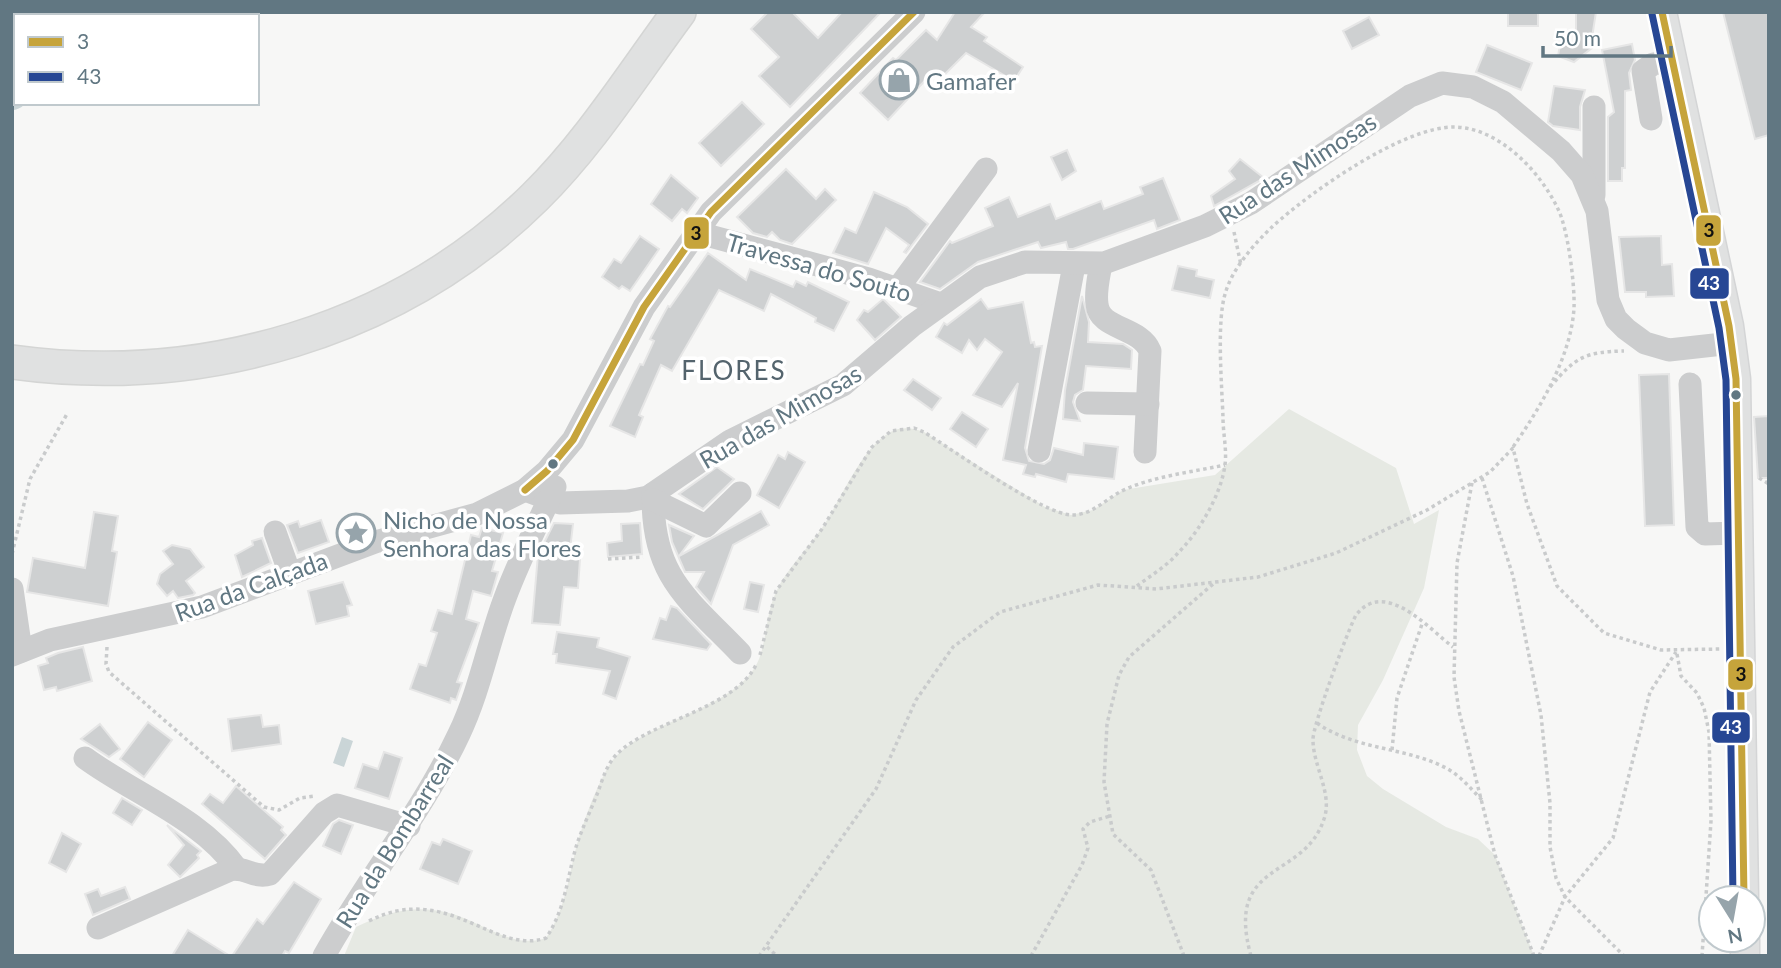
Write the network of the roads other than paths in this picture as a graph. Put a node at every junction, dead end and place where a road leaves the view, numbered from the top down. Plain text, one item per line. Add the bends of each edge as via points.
1 (660, 12) edge
2 (679, 12) edge
3 (914, 12) edge
4 (1662, 12) edge
5 (1673, 61) junction
6 (1594, 107) dead end
7 (1651, 119) dead end
8 (986, 169) dead end
9 (1594, 200) junction
10 (695, 232) junction
11 (1101, 264) junction
12 (1074, 265) junction
13 (898, 288) junction
14 (942, 304) junction
15 (1732, 343) junction
16 (12, 348) edge
17 (144, 360) junction
18 (12, 362) edge
19 (1690, 384) dead end
20 (1087, 403) dead end
21 (1148, 404) junction
22 (588, 414) junction
23 (1039, 451) dead end
24 (1146, 452) dead end
25 (525, 490) junction
26 (740, 493) dead end
27 (653, 497) junction
28 (548, 500) junction
29 (275, 531) dead end
30 (1738, 533) junction
31 (290, 574) junction
32 (12, 589) edge
33 (16, 653) edge
34 (740, 653) dead end
35 (85, 758) dead end
36 (409, 826) junction
37 (237, 869) junction
38 (1744, 884) edge
39 (98, 928) dead end
40 (324, 956) edge

1 - 17 highway via 554,156 512,201 425,266 313,320
2 - 17 highway via 537,195 447,269 400,299 303,337 208,360
3 - 10 street via 723,198
4 - 5 main road
5 - 7 street via 1643,71
5 - 15 main road
6 - 9 street
8 - 13 street
9 - 11 street, Rua das Mimosas via 1572,162 1517,112 1481,90 1450,83 1434,85 1410,96 1230,214
9 - 15 street, Rua das Mimosas via 1610,307 1626,329 1660,349
10 - 13 street, Travessa do Souto
10 - 22 street via 644,307
11 - 12 street, Rua das Mimosas
11 - 21 street via 1100,314 1137,334 1149,347
12 - 14 street, Rua das Mimosas via 1035,261 1004,267
12 - 23 street
13 - 14 street, Travessa do Souto
14 - 27 street, Rua das Mimosas via 844,385 730,441
15 - 30 main road
16 - 17 highway
17 - 18 highway via 72,367
19 - 30 street via 1697,527 1705,534
20 - 21 street
21 - 24 street
22 - 25 street, Rua da Calçada via 565,450
22 - 28 street, Rua da Bombarreal
25 - 28 street, Rua das Mimosas
25 - 31 street, Rua da Calçada via 477,514 375,542
26 - 27 street via 706,526
27 - 28 street, Rua das Mimosas via 566,503
27 - 34 street via 659,556 677,587
28 - 36 street, Rua da Bombarreal via 505,597 464,724
29 - 31 street
30 - 38 main road
31 - 33 street, Rua da Calçada via 202,607 50,640
32 - 33 street
35 - 37 street via 193,827
36 - 37 street via 337,805 324,813 271,874 254,876
36 - 40 street, Rua da Bombarreal via 356,900
37 - 39 street

